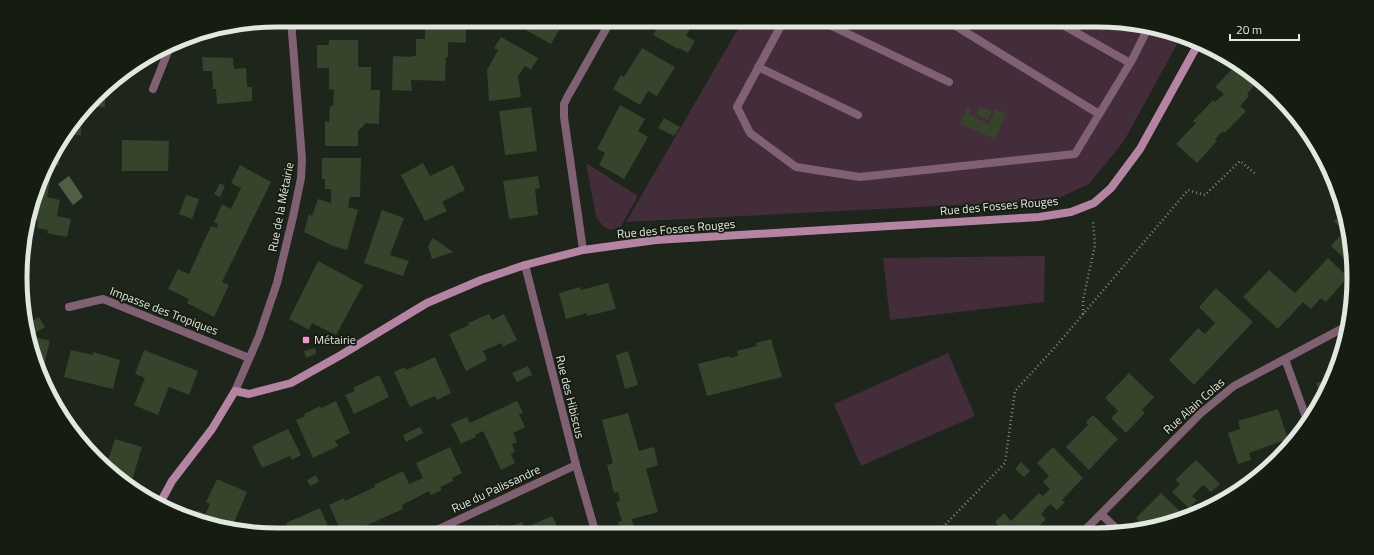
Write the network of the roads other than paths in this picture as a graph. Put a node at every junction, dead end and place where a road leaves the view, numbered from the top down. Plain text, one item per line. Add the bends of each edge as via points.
1 (292, 27) edge
2 (607, 27) edge
3 (780, 27) edge
4 (833, 27) edge
5 (957, 27) edge
6 (1066, 27) edge
7 (1146, 32) edge
8 (1196, 48) edge
9 (167, 53) edge
10 (1130, 63) junction
11 (758, 68) junction
12 (949, 82) dead end
13 (153, 89) dead end
14 (1099, 114) junction
15 (858, 115) dead end
16 (583, 250) junction
17 (525, 265) junction
18 (69, 307) dead end
19 (1341, 329) edge
20 (249, 358) junction
21 (1285, 360) junction
22 (235, 391) junction
23 (1305, 416) edge
24 (576, 465) junction
25 (162, 499) edge
26 (1101, 514) junction
27 (1114, 527) edge
28 (441, 528) edge
29 (594, 528) edge
30 (1087, 528) edge

1 - 20 street, Rue de la Métairie via 302,159 301,178 277,283
2 - 16 street via 564,104
3 - 11 street
4 - 12 street
5 - 14 street
6 - 10 street
7 - 10 street
8 - 16 street, Rue des Fosses Rouges via 1140,149 1111,188 1094,204 1071,212 1039,217 656,240
9 - 13 street
10 - 14 street
11 - 14 street via 737,107 750,133 796,167 860,177 1075,154
11 - 15 street
16 - 17 street, Rue des Fosses Rouges
17 - 22 street, Rue des Fosses Rouges via 428,302 291,383 249,394
17 - 24 street, Rue des Hibiscus
18 - 20 street, Impasse des Tropiques via 103,299
19 - 21 street, Rue Alain Colas
20 - 22 street, Rue de la Métairie
21 - 23 street
21 - 26 street, Rue Alain Colas via 1234,386 1201,413
22 - 25 street via 212,429 172,481
24 - 28 street, Rue du Palissandre
24 - 29 street, Rue des Hibiscus
26 - 27 street
26 - 30 street, Rue Alain Colas

